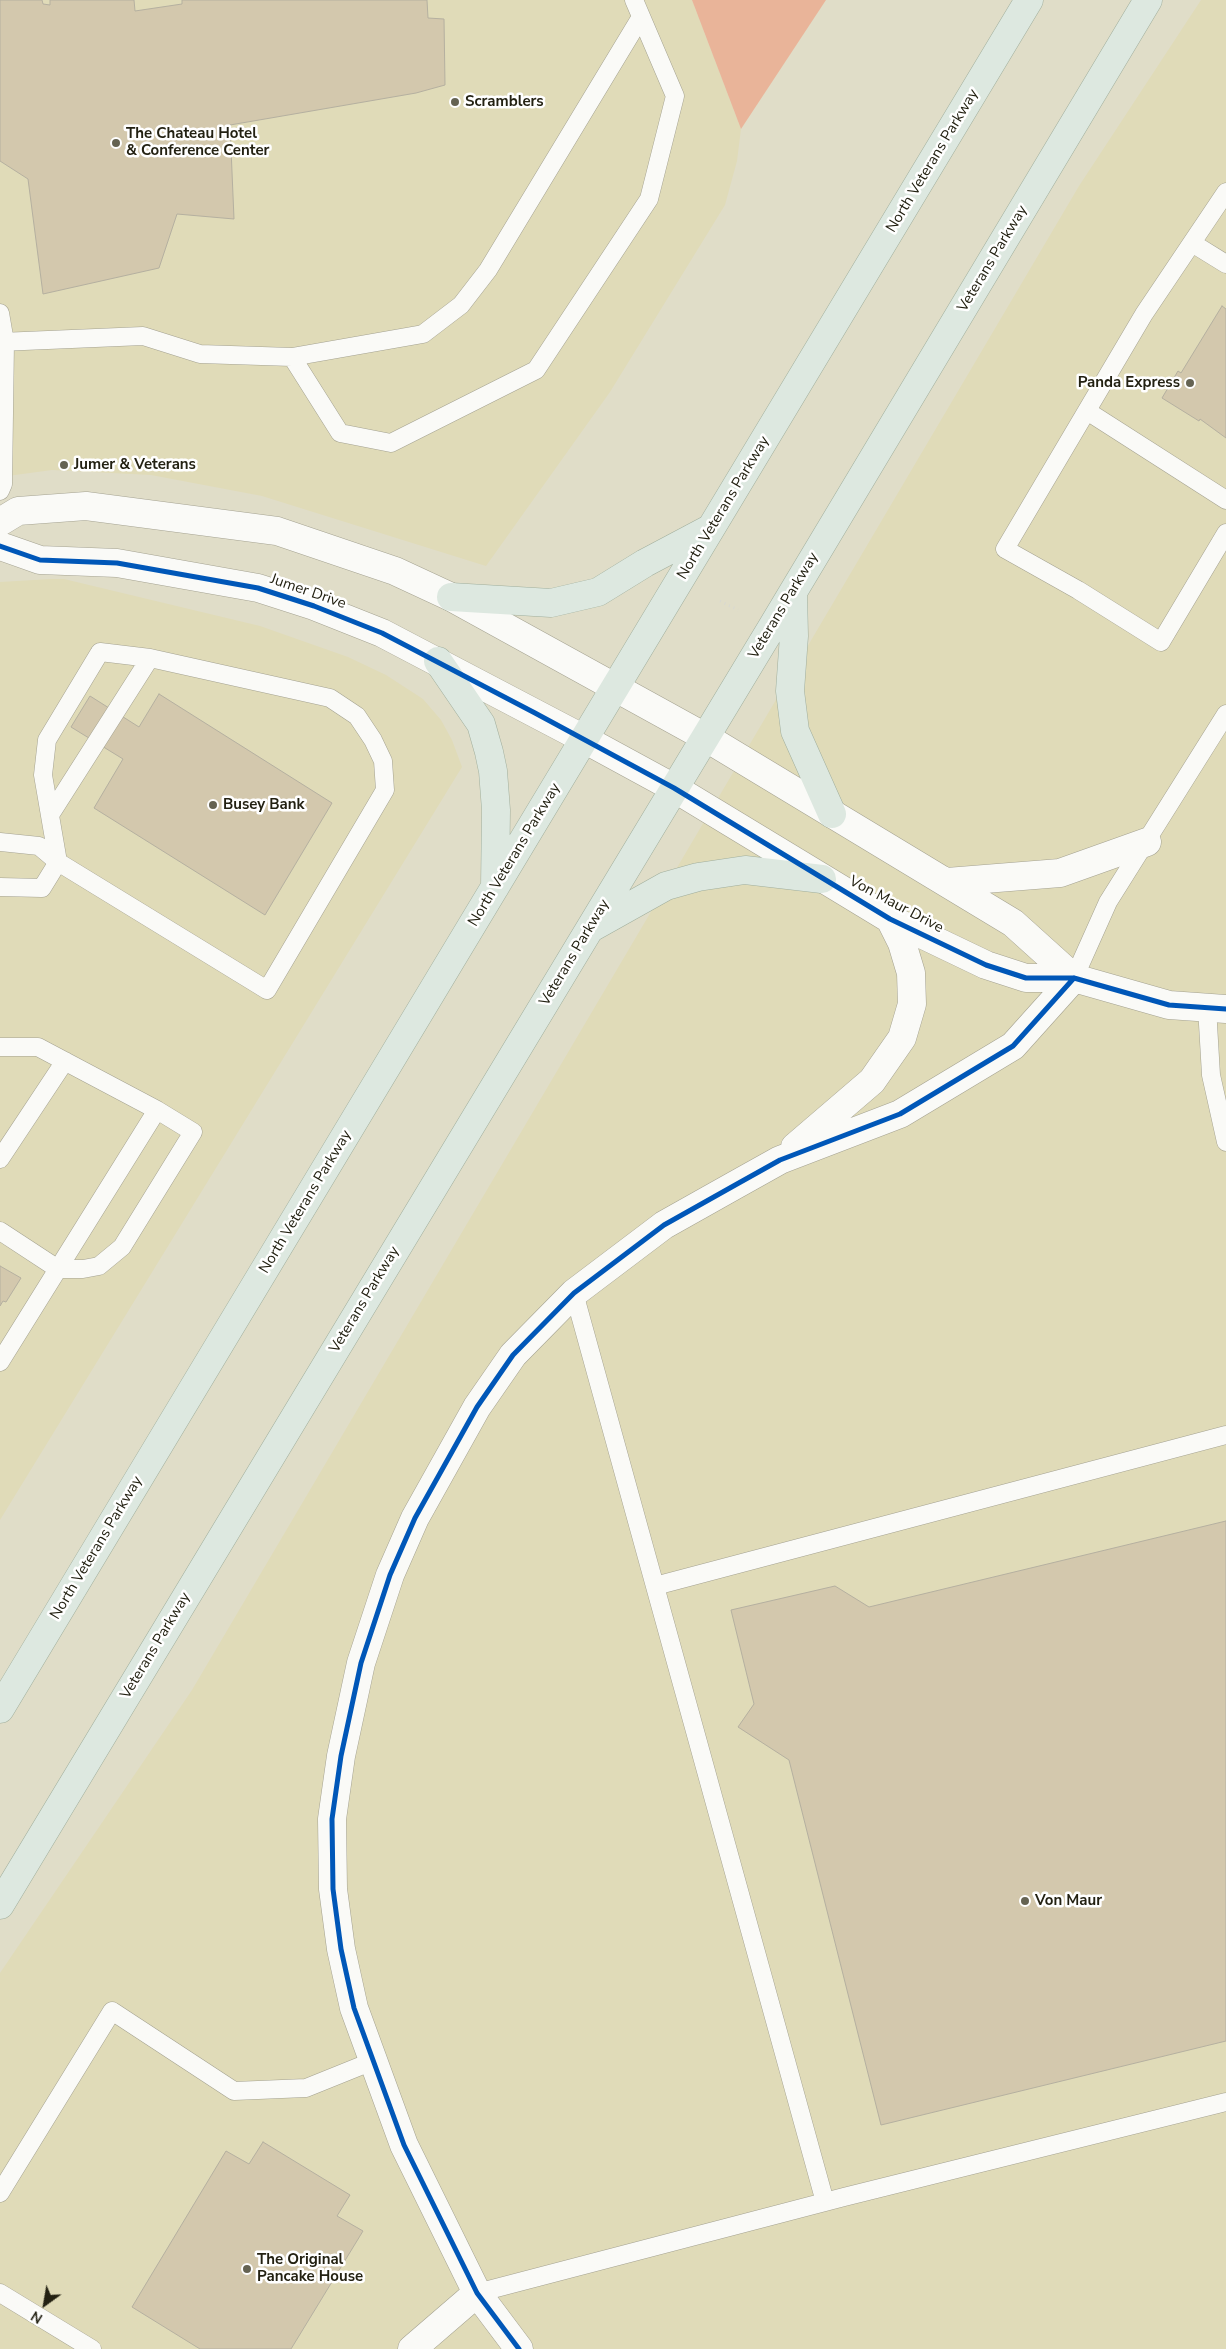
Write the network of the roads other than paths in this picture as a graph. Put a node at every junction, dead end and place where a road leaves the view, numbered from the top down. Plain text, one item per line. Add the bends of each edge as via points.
1 (634, 0) edge
2 (1029, 0) edge
3 (1148, 0) edge
4 (641, 16) junction
5 (1226, 192) edge
6 (1192, 243) junction
7 (1226, 264) edge
8 (0, 313) edge
9 (3, 342) edge
10 (292, 357) junction
11 (1087, 411) junction
12 (0, 491) edge
13 (1226, 500) edge
14 (0, 522) edge
15 (711, 528) junction
16 (1226, 532) edge
17 (0, 546) edge
18 (793, 592) junction
19 (451, 597) junction
20 (150, 658) junction
21 (438, 661) junction
22 (616, 687) junction
23 (1226, 714) edge
24 (705, 736) junction
25 (584, 739) junction
26 (674, 788) junction
27 (832, 814) junction
28 (50, 815) junction
29 (0, 842) edge
30 (1147, 842) junction
31 (58, 862) junction
32 (822, 879) junction
33 (947, 882) junction
34 (0, 887) edge
35 (495, 889) junction
36 (890, 918) junction
37 (589, 929) junction
38 (1074, 978) junction
39 (1217, 1008) edge
40 (0, 1047) edge
41 (65, 1061) junction
42 (157, 1110) junction
43 (1225, 1134) edge
44 (0, 1159) edge
45 (780, 1160) junction
46 (0, 1231) edge
47 (58, 1269) junction
48 (574, 1293) junction
49 (0, 1362) edge
50 (1226, 1436) edge
51 (655, 1586) junction
52 (0, 1709) edge
53 (0, 1905) edge
54 (373, 2061) junction
55 (1226, 2102) edge
56 (0, 2193) edge
57 (825, 2202) junction
58 (0, 2293) edge
59 (477, 2293) junction
60 (92, 2349) edge
61 (412, 2349) edge
62 (518, 2349) edge

1 - 4 lane
2 - 15 highway, North Veterans Parkway
3 - 18 highway, Veterans Parkway
4 - 10 lane via 488,270 460,305 423,334
4 - 10 lane via 675,96 650,199 536,370 391,443 340,433
5 - 6 lane
6 - 7 lane
6 - 11 lane via 1144,314
8 - 9 lane
9 - 10 lane via 143,336 200,354
9 - 12 lane via 3,484
11 - 13 lane
11 - 16 lane via 1005,549 1161,642
14 - 19 street via 18,511 86,506 277,531 395,571
15 - 19 highway via 598,592 551,603
15 - 22 highway, North Veterans Parkway
17 - 21 street, Jumer Drive via 40,560 117,563 258,588 382,633
18 - 24 highway, Veterans Parkway
18 - 27 highway via 790,691 795,731
19 - 22 street
20 - 28 lane
20 - 28 lane via 100,652 47,740 43,775
20 - 31 lane via 330,698 357,716 373,740 383,761 385,790 267,990
21 - 25 street, Jumer Drive
21 - 35 highway via 481,724 489,752 496,810
22 - 24 street
22 - 25 highway, North Veterans Parkway
23 - 30 lane
24 - 26 highway, Veterans Parkway
24 - 27 street, Von Maur Drive
25 - 26 street, Von Maur Drive
25 - 35 highway, North Veterans Parkway
26 - 32 street, Von Maur Drive
26 - 37 highway, Veterans Parkway
27 - 33 street, Von Maur Drive
28 - 31 lane
29 - 31 lane via 39,846
30 - 33 street via 1060,873
30 - 38 lane via 1108,902
31 - 34 lane via 42,888
32 - 36 street, Von Maur Drive
32 - 37 highway via 746,870 698,877 666,886
33 - 38 street, Von Maur Drive via 1013,923
35 - 52 highway, North Veterans Parkway
36 - 38 street, Von Maur Drive via 986,965 1026,978
36 - 45 street via 911,973 912,1004 902,1038 872,1081
37 - 53 highway, Veterans Parkway
38 - 39 street, Von Maur Drive via 1169,1005
38 - 45 street via 1013,1046 900,1114
39 - 43 lane via 1211,1075
40 - 41 lane via 38,1047
41 - 42 lane
41 - 44 lane
42 - 47 lane
42 - 47 lane via 193,1132 122,1247 99,1266
45 - 48 street via 664,1225
46 - 47 lane
47 - 49 lane
48 - 51 lane
48 - 54 street via 513,1356 477,1408 412,1526 390,1575 361,1663 341,1756 332,1819 333,1889 341,1949 354,2008
50 - 51 lane
51 - 57 lane
54 - 56 lane via 306,2088 234,2091 112,2011
54 - 59 street via 404,2145
55 - 57 lane
57 - 59 lane
58 - 60 lane
59 - 61 street
59 - 62 street

